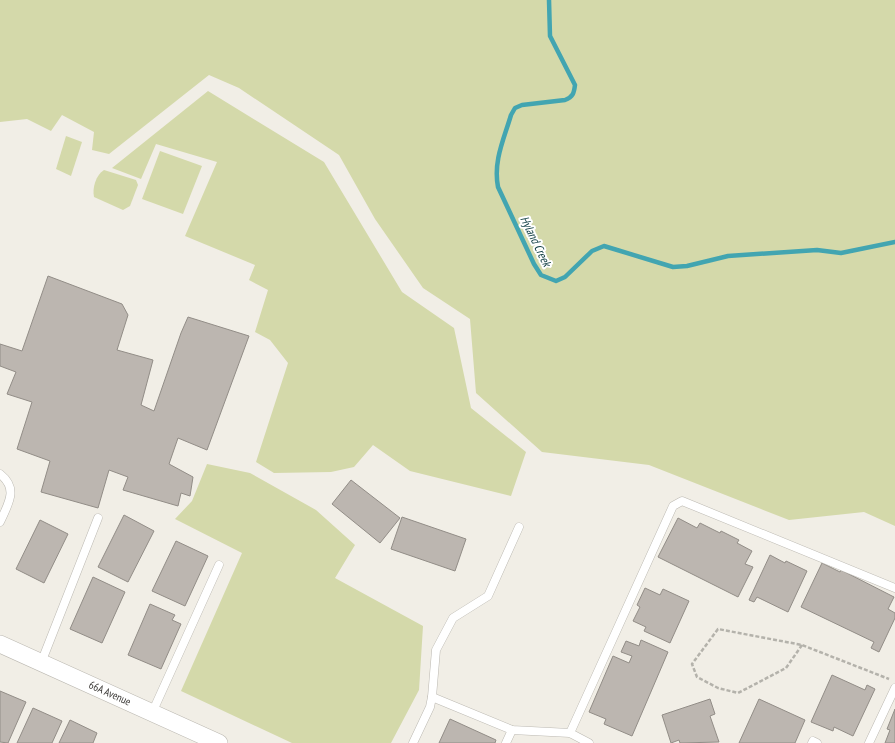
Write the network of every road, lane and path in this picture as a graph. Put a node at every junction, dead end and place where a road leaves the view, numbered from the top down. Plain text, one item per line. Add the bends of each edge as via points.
1 (0, 474) edge
2 (98, 518) dead end
3 (0, 522) edge
4 (519, 527) dead end
5 (219, 565) dead end
6 (895, 588) edge
7 (0, 644) edge
8 (802, 645) junction
9 (41, 663) junction
10 (895, 681) edge
11 (895, 688) edge
12 (432, 696) junction
13 (152, 713) junction
14 (512, 730) junction
15 (570, 733) junction
16 (219, 743) edge
17 (413, 743) edge
18 (506, 743) edge
19 (589, 743) edge
20 (812, 743) edge
21 (817, 743) edge
22 (869, 743) edge

1 - 3 lane via 7,480 11,494
2 - 9 lane
4 - 12 lane via 488,596 453,618 436,650
5 - 13 lane
6 - 15 lane via 682,502 674,506
7 - 9 street, 66A Avenue
8 - 8 path via 786,668 738,693 718,688 697,677 692,664 718,630
8 - 10 path
9 - 13 street, 66A Avenue
11 - 22 lane
12 - 14 lane
12 - 17 lane via 430,707
13 - 16 street, 66A Avenue
14 - 15 lane
14 - 18 lane
15 - 19 lane
20 - 21 lane

